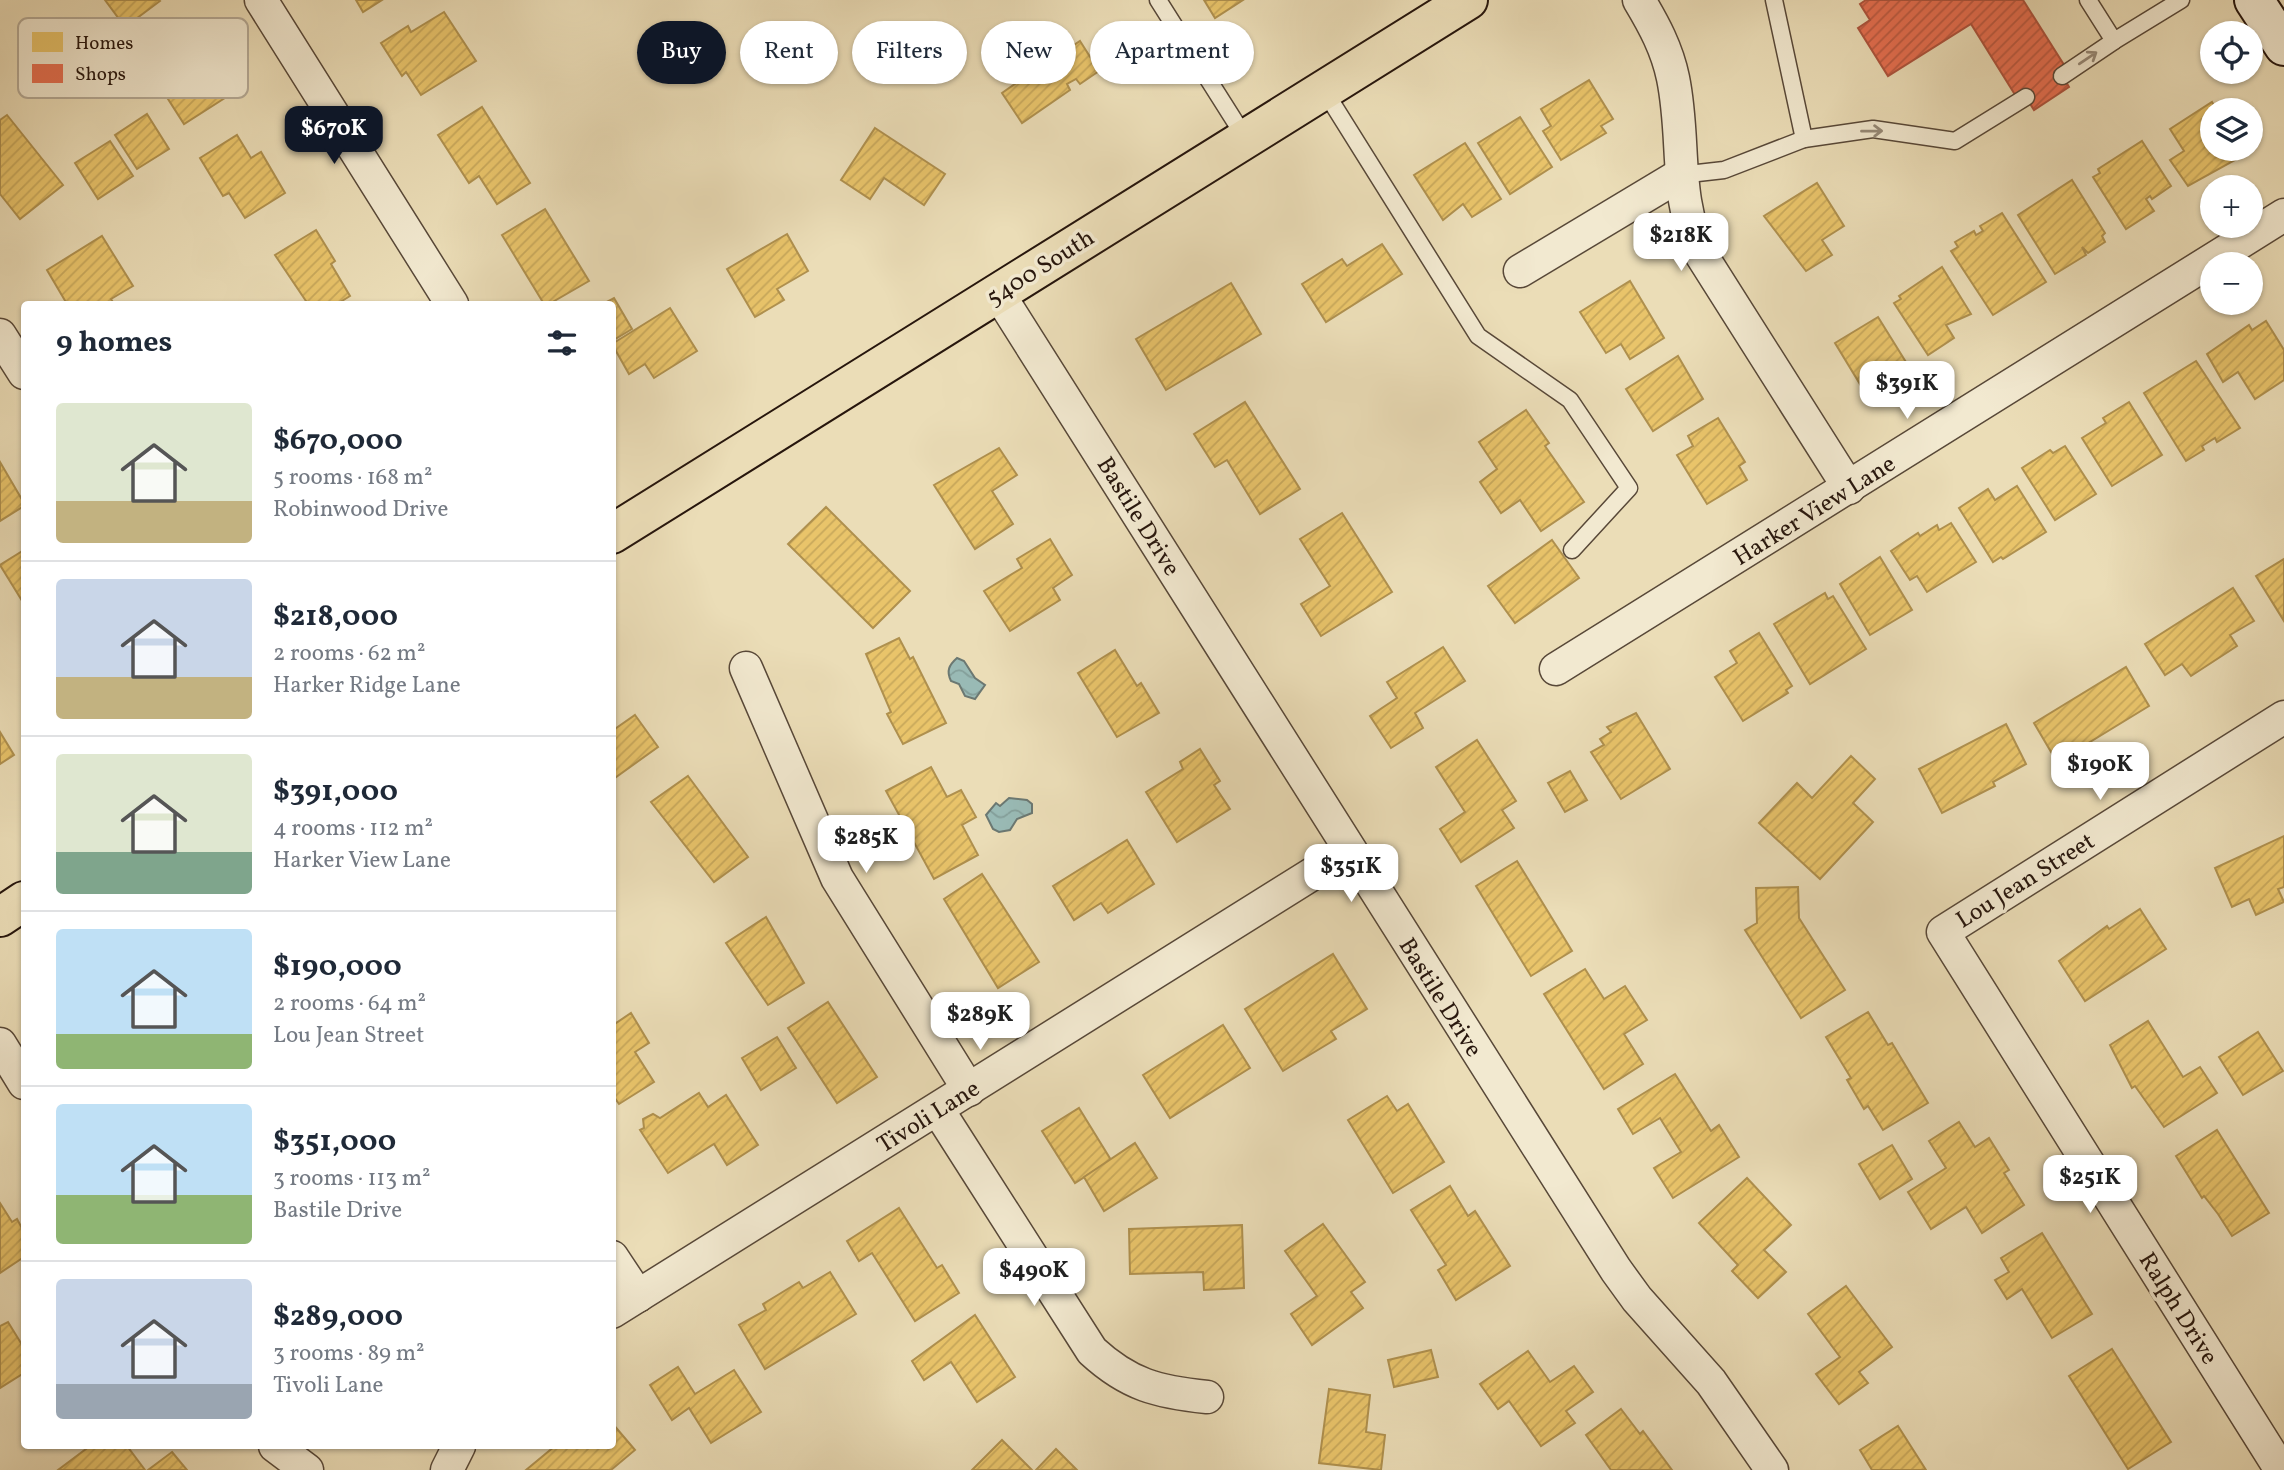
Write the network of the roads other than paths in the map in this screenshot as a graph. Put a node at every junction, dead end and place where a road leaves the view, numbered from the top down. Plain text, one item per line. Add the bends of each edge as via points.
1 (261, 0) edge
2 (1158, 0) edge
3 (1468, 0) edge
4 (1639, 0) edge
5 (1774, 0) edge
6 (2088, 0) edge
7 (2181, 0) edge
8 (2254, 0) edge
9 (2114, 41) junction
10 (2284, 46) edge
11 (2062, 76) dead end
12 (1324, 90) junction
13 (2026, 97) dead end
14 (1246, 139) junction
15 (1804, 139) junction
16 (1680, 175) junction
17 (2284, 215) edge
18 (1520, 271) dead end
19 (998, 293) junction
20 (450, 301) edge
21 (0, 335) edge
22 (21, 368) edge
23 (1849, 488) junction
24 (616, 532) edge
25 (1572, 550) dead end
26 (746, 668) dead end
27 (1556, 669) dead end
28 (2284, 717) edge
29 (1349, 851) junction
30 (21, 903) edge
31 (0, 917) edge
32 (1943, 932) joint
33 (0, 1044) edge
34 (21, 1078) edge
35 (969, 1090) junction
36 (938, 1110) junction
37 (616, 1271) edge
38 (625, 1304) edge
39 (1207, 1397) dead end
40 (279, 1449) edge
41 (458, 1449) edge
42 (307, 1470) edge
43 (447, 1470) edge
44 (1772, 1470) edge
45 (2281, 1470) edge

1 - 20 street
2 - 14 lane
3 - 12 main road, 5400 South
4 - 16 street via 1661,38 1673,76
5 - 15 lane
6 - 9 lane
7 - 9 lane
8 - 10 main road
11 -> 9 lane
12 - 14 main road, 5400 South
12 - 25 lane via 1478,336 1570,400 1629,488
15 -> 13 lane via 1873,129 1955,141
14 - 19 main road, 5400 South
15 - 16 lane via 1724,170
16 - 18 street
16 - 23 street via 1691,233 1702,256
17 - 23 street, Harker View Lane
19 - 24 main road, 5400 South
19 - 29 street, Bastile Drive
21 - 22 street
23 - 27 street, Harker View Lane
26 - 35 street via 836,878
28 - 32 street, Lou Jean Street
29 - 35 street, Tivoli Lane
29 - 44 street, Bastile Drive via 1616,1270 1711,1382
30 - 31 main road
32 - 45 street, Ralph Drive
33 - 34 street
35 - 36 street, Tivoli Lane
36 - 38 street, Tivoli Lane
36 - 39 street via 1092,1351 1136,1383
37 - 38 street
40 - 42 street
41 - 43 street

